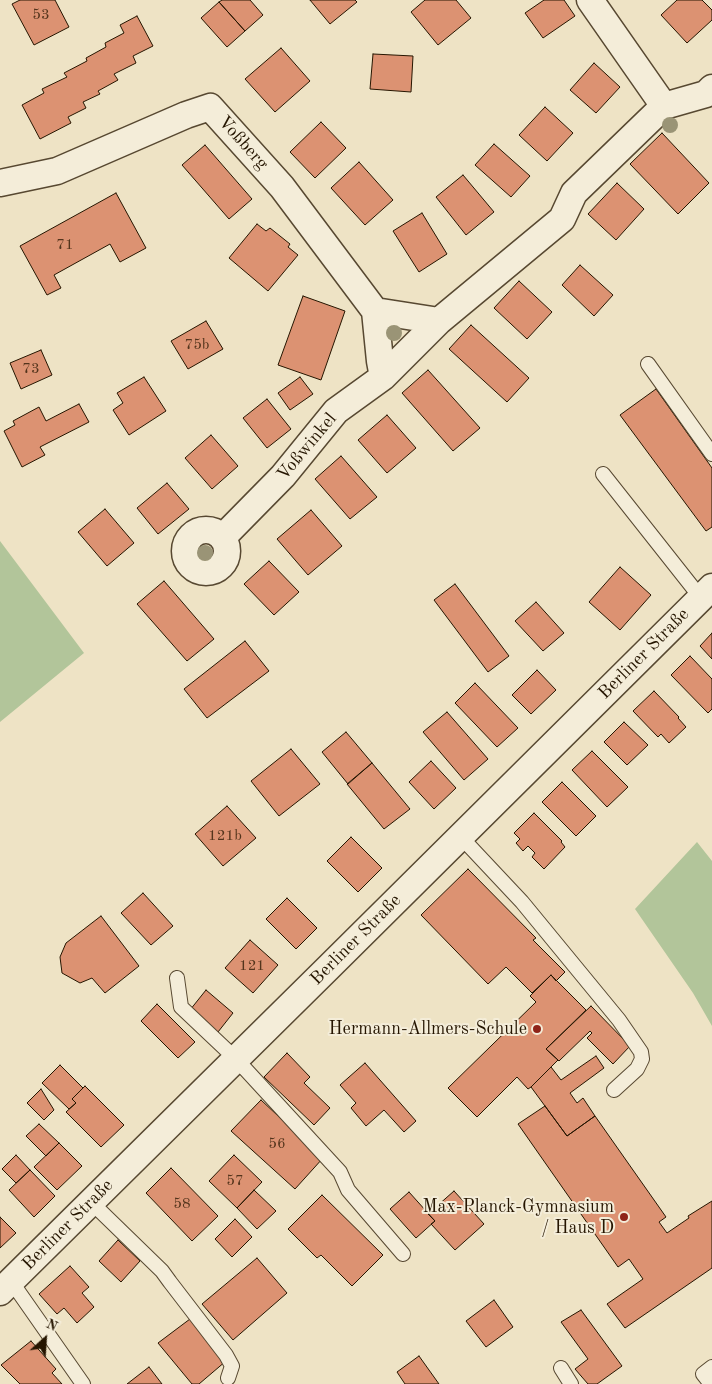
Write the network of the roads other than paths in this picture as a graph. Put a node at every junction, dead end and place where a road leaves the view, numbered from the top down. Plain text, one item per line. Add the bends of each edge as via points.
1 (590, 0) edge
2 (712, 88) edge
3 (664, 106) junction
4 (0, 183) edge
5 (375, 311) junction
6 (439, 321) junction
7 (648, 364) dead end
8 (383, 377) junction
9 (712, 454) edge
10 (603, 474) dead end
11 (223, 537) dead end
12 (707, 592) edge
13 (460, 836) junction
14 (176, 978) dead end
15 (236, 1059) junction
16 (614, 1090) dead end
17 (91, 1202) junction
18 (403, 1254) dead end
19 (6, 1286) edge
20 (712, 1367) edge
21 (561, 1368) dead end
22 (228, 1378) dead end
23 (84, 1384) edge
24 (571, 1384) edge
25 (711, 1384) edge

1 - 3 street
2 - 3 street via 706,94
3 - 6 street via 574,193 562,219
4 - 5 street, Voßberg via 57,171 210,107 282,187
5 - 6 street
5 - 8 street
6 - 8 street, Voßwinkel
7 - 9 lane
8 - 11 street, Voßwinkel via 336,411 284,476
10 - 12 lane
12 - 13 street, Berliner Straße
13 - 15 street, Berliner Straße
13 - 16 lane via 522,902 619,1020 641,1052 642,1059 637,1069
14 - 15 lane via 182,1007
15 - 17 street, Berliner Straße
15 - 18 lane via 340,1172 348,1190
17 - 19 street, Berliner Straße
17 - 22 lane via 176,1288 226,1355 232,1366
19 - 23 lane
20 - 25 lane via 703,1374
21 - 24 lane

